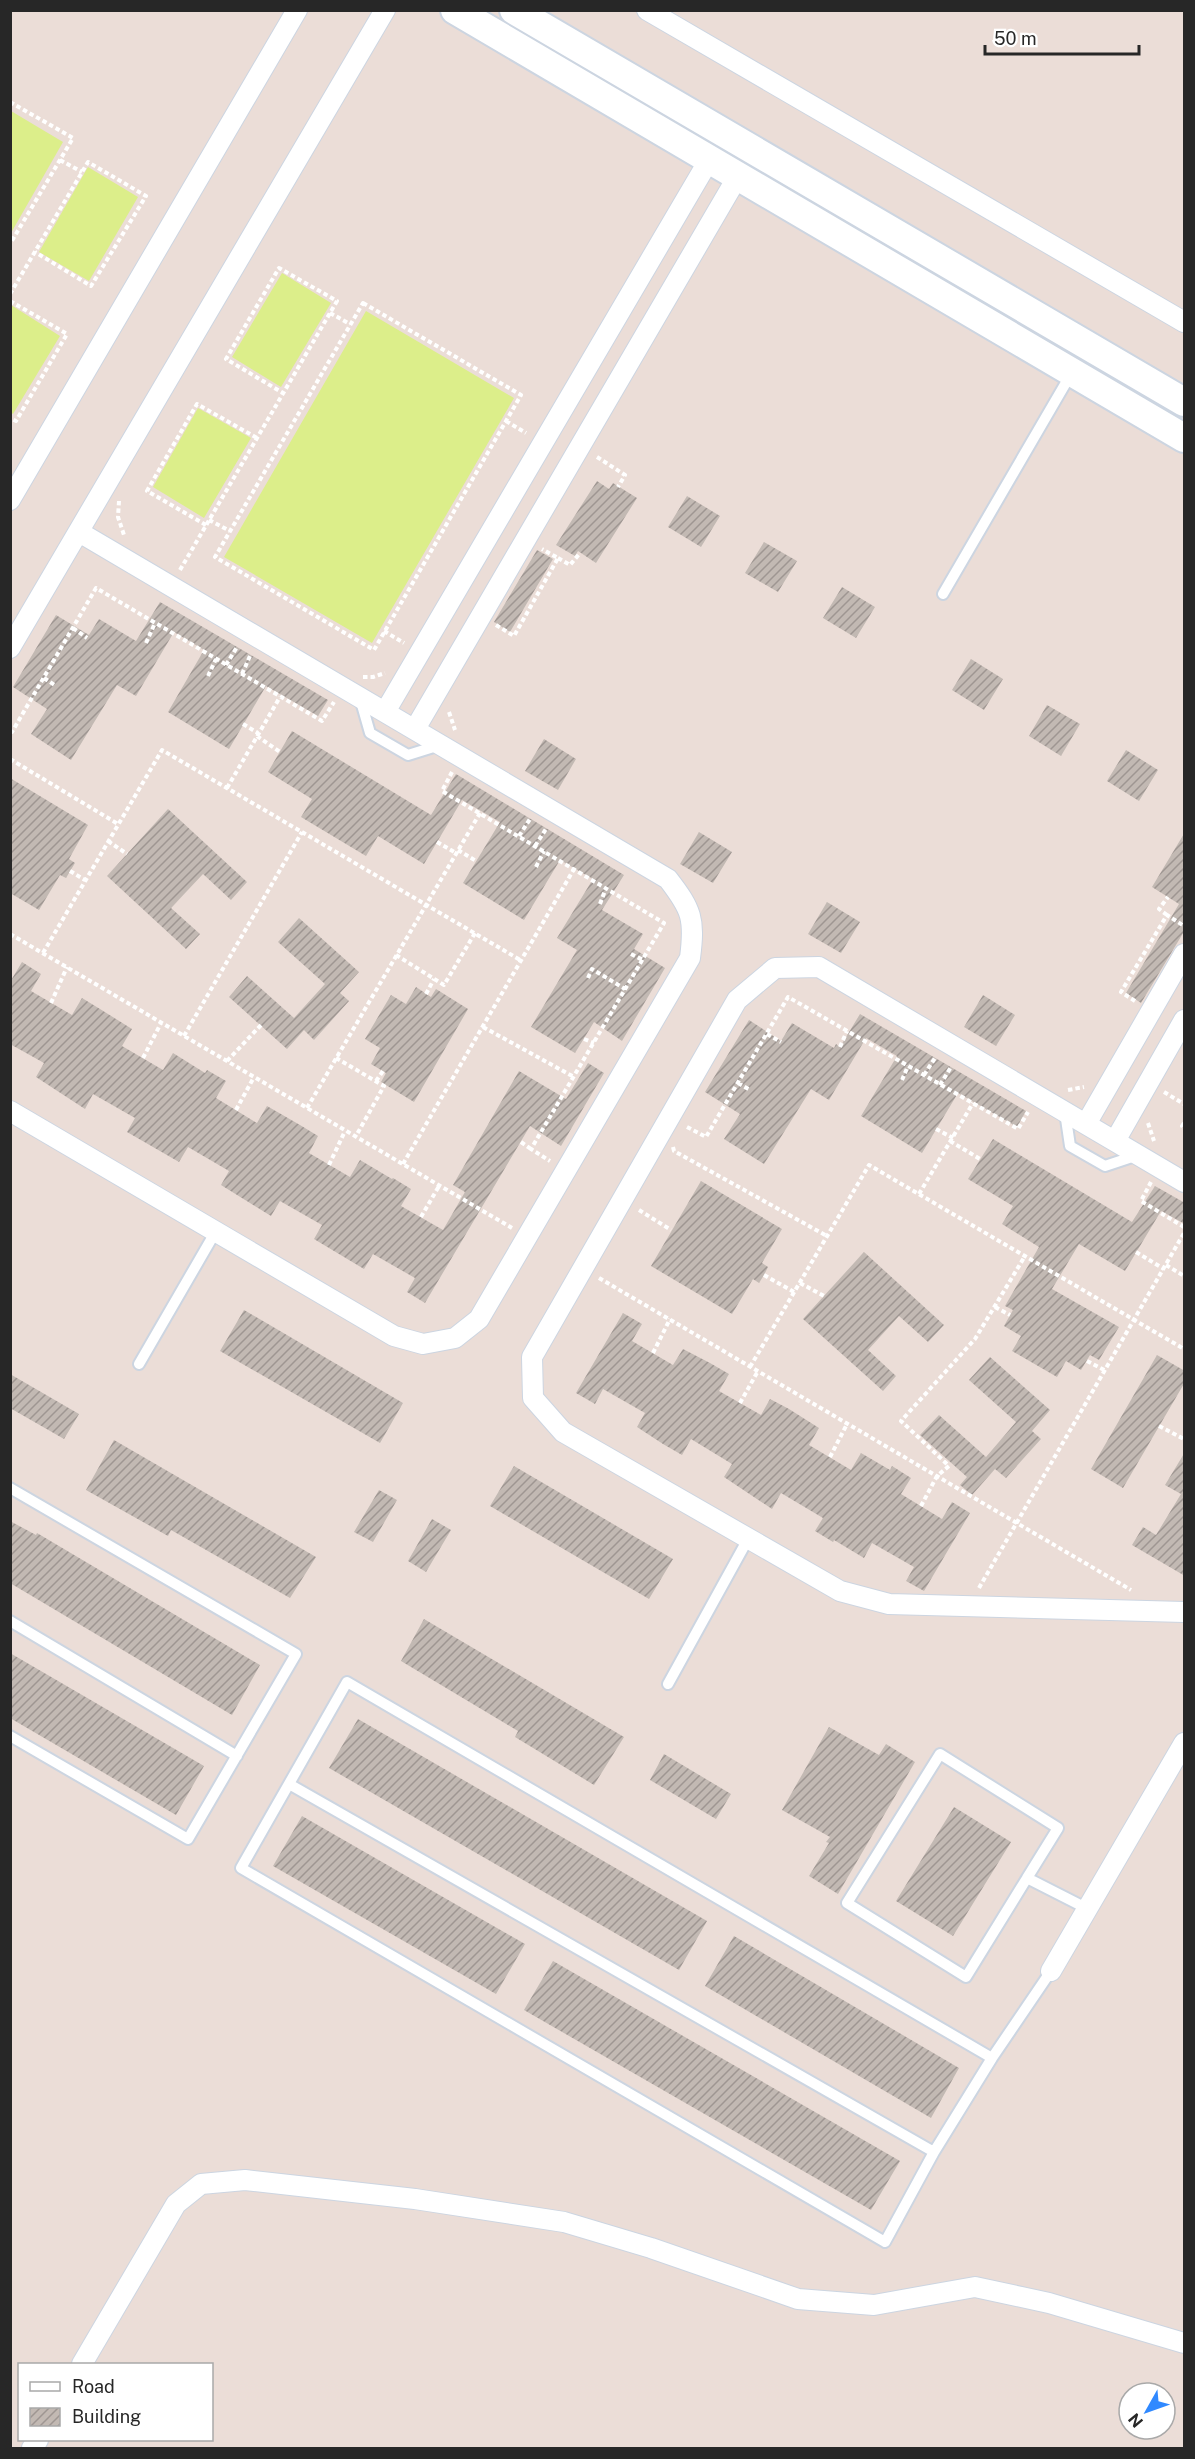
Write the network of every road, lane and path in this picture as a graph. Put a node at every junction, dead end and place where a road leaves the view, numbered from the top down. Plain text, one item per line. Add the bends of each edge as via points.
1 (297, 10) edge
2 (385, 10) edge
3 (455, 10) edge
4 (514, 10) edge
5 (647, 10) edge
6 (10, 102) edge
7 (60, 160) junction
8 (710, 160) junction
9 (82, 172) junction
10 (738, 176) junction
11 (10, 244) edge
12 (35, 252) junction
13 (10, 294) edge
14 (10, 301) edge
15 (330, 313) junction
16 (1185, 322) edge
17 (350, 324) junction
18 (1072, 372) junction
19 (283, 393) junction
20 (1185, 402) edge
21 (10, 418) edge
22 (506, 421) junction
23 (257, 438) junction
24 (535, 438) dead end
25 (1185, 438) edge
26 (591, 454) dead end
27 (618, 487) dead end
28 (11, 497) edge
29 (120, 501) dead end
30 (209, 520) junction
31 (206, 525) junction
32 (230, 531) junction
33 (79, 532) junction
34 (129, 541) dead end
35 (536, 546) dead end
36 (580, 553) dead end
37 (558, 558) junction
38 (170, 568) dead end
39 (943, 594) dead end
40 (491, 622) dead end
41 (155, 623) junction
42 (73, 628) junction
43 (384, 631) junction
44 (87, 638) dead end
45 (146, 643) dead end
46 (244, 646) dead end
47 (10, 648) edge
48 (413, 648) dead end
49 (253, 651) dead end
50 (216, 659) junction
51 (226, 665) junction
52 (391, 672) dead end
53 (242, 674) junction
54 (208, 676) dead end
55 (356, 676) dead end
56 (44, 678) junction
57 (56, 686) dead end
58 (280, 697) junction
59 (351, 700) junction
60 (450, 702) dead end
61 (385, 712) junction
62 (243, 724) dead end
63 (416, 729) junction
64 (10, 731) edge
65 (458, 734) dead end
66 (258, 735) junction
67 (441, 744) junction
68 (280, 752) dead end
69 (10, 759) edge
70 (447, 765) dead end
71 (226, 788) junction
72 (480, 813) junction
73 (532, 816) dead end
74 (118, 824) junction
75 (548, 825) dead end
76 (302, 832) junction
77 (519, 836) junction
78 (108, 841) junction
79 (437, 842) dead end
80 (535, 846) junction
81 (457, 851) junction
82 (544, 851) junction
83 (127, 854) dead end
84 (476, 861) dead end
85 (536, 867) dead end
86 (574, 869) junction
87 (70, 870) dead end
88 (86, 880) junction
89 (606, 888) junction
90 (1168, 897) dead end
91 (600, 904) dead end
92 (426, 905) junction
93 (1167, 915) junction
94 (1185, 926) edge
95 (475, 933) junction
96 (10, 934) edge
97 (43, 953) junction
98 (632, 954) dead end
99 (1185, 954) edge
100 (396, 955) junction
101 (643, 960) junction
102 (522, 961) junction
103 (67, 967) junction
104 (588, 978) dead end
105 (434, 979) junction
106 (625, 989) junction
107 (426, 994) dead end
108 (51, 1002) dead end
109 (1142, 1005) dead end
110 (1185, 1020) edge
111 (161, 1023) junction
112 (261, 1025) dead end
113 (483, 1027) junction
114 (847, 1031) junction
115 (767, 1034) junction
116 (184, 1036) junction
117 (584, 1039) dead end
118 (781, 1042) dead end
119 (594, 1043) junction
120 (840, 1047) dead end
121 (940, 1055) dead end
122 (143, 1058) dead end
123 (336, 1058) junction
124 (227, 1061) junction
125 (951, 1062) dead end
126 (908, 1066) junction
127 (383, 1071) dead end
128 (924, 1075) junction
129 (254, 1077) junction
130 (574, 1077) junction
131 (902, 1080) dead end
132 (376, 1082) junction
133 (738, 1083) junction
134 (1092, 1083) dead end
135 (940, 1085) junction
136 (1058, 1088) dead end
137 (1158, 1089) dead end
138 (750, 1090) dead end
139 (973, 1103) junction
140 (1185, 1104) edge
141 (307, 1108) junction
142 (236, 1110) dead end
143 (10, 1111) edge
144 (1035, 1111) dead end
145 (1065, 1111) junction
146 (1148, 1114) dead end
147 (1185, 1123) edge
148 (1086, 1124) junction
149 (684, 1128) dead end
150 (1185, 1128) edge
151 (936, 1129) dead end
152 (345, 1131) junction
153 (356, 1137) junction
154 (679, 1137) dead end
155 (951, 1140) junction
156 (1114, 1141) junction
157 (520, 1142) dead end
158 (531, 1149) junction
159 (1160, 1149) dead end
160 (1138, 1155) junction
161 (980, 1159) dead end
162 (552, 1163) dead end
163 (329, 1164) dead end
164 (403, 1165) junction
165 (1144, 1175) dead end
166 (1185, 1182) edge
167 (439, 1186) junction
168 (919, 1194) junction
169 (634, 1210) dead end
170 (421, 1217) dead end
171 (519, 1220) dead end
172 (1185, 1227) edge
173 (672, 1230) dead end
174 (216, 1231) junction
175 (1185, 1233) edge
176 (827, 1236) junction
177 (1136, 1252) dead end
178 (1025, 1256) junction
179 (1165, 1267) junction
180 (764, 1275) dead end
181 (596, 1276) dead end
182 (1184, 1276) edge
183 (800, 1283) junction
184 (794, 1292) junction
185 (824, 1296) dead end
186 (995, 1306) junction
187 (1010, 1315) dead end
188 (670, 1319) junction
189 (1136, 1320) junction
190 (1185, 1349) edge
191 (652, 1353) dead end
192 (1087, 1361) dead end
193 (139, 1364) dead end
194 (750, 1367) junction
195 (758, 1371) junction
196 (1106, 1371) junction
197 (740, 1403) dead end
198 (847, 1424) junction
199 (1159, 1426) dead end
200 (1185, 1439) edge
201 (830, 1457) dead end
202 (937, 1476) junction
203 (10, 1488) edge
204 (921, 1506) dead end
205 (1017, 1523) junction
206 (748, 1539) junction
207 (989, 1591) dead end
208 (1132, 1591) dead end
209 (1185, 1612) edge
210 (10, 1621) edge
211 (668, 1684) dead end
212 (10, 1736) edge
213 (1185, 1743) edge
214 (237, 1756) junction
215 (289, 1784) junction
216 (1027, 1878) junction
217 (1088, 1909) junction
218 (1051, 1971) joint
219 (992, 2058) junction
220 (934, 2152) junction
221 (1185, 2343) edge
222 (83, 2363) edge

1 - 28 street
2 - 33 street
3 - 8 main road
4 - 20 main road
5 - 16 street
6 - 7 path via 73,138
7 - 9 path
7 - 11 path
8 - 10 main road
8 - 61 street
9 - 12 path
9 - 12 path via 88,162 146,196 91,286
10 - 18 main road
10 - 63 street
12 - 13 path
14 - 21 path via 67,334 16,421
15 - 17 path
15 - 19 path
15 - 19 path via 337,301 279,268 226,359
17 - 22 path via 363,303 521,395
17 - 32 path
18 - 25 main road
18 - 39 lane
19 - 23 path
22 - 24 path
22 - 43 path
23 - 30 path
23 - 31 path via 197,404 147,491
26 - 27 path via 625,475
29 - 34 path via 118,517
30 - 31 path
30 - 32 path
31 - 38 path via 178,573
32 - 43 path via 215,557 374,650
33 - 47 street
33 - 59 street
35 - 37 path
36 - 37 path via 570,565
37 - 40 path via 514,636
41 - 42 path via 96,588
41 - 45 path
41 - 50 path
42 - 44 path
42 - 56 path
43 - 48 path
46 - 51 path via 239,643
49 - 53 path
50 - 51 path
50 - 54 path
51 - 53 path
52 - 55 path
53 - 58 path
56 - 57 path
56 - 64 path
58 - 59 path via 322,721 336,699
58 - 66 path
59 - 61 street
59 - 67 lane via 370,733 408,754
60 - 65 path via 449,712
61 - 63 street
62 - 66 path
63 - 67 street
66 - 68 path
66 - 71 path
67 - 174 street via 668,879 686,903 694,932 690,958 479,1319 455,1338 423,1344 394,1336
69 - 74 path
70 - 72 path via 454,769 442,791
71 - 74 path via 162,750
71 - 76 path
72 - 77 path
72 - 81 path
73 - 77 path
74 - 78 path
75 - 80 path
76 - 92 path
76 - 116 path
77 - 80 path
78 - 83 path
78 - 88 path
79 - 81 path
80 - 82 path
81 - 84 path
81 - 92 path
82 - 85 path
82 - 86 path
86 - 89 path
86 - 102 path
87 - 88 path
88 - 97 path
89 - 91 path
89 - 101 path via 664,923
90 - 93 path via 1159,909
92 - 95 path
92 - 100 path
93 - 94 path
93 - 109 path via 1121,992
95 - 102 path
95 - 105 path via 444,985
96 - 97 path
97 - 103 path
98 - 101 path
99 - 148 street
100 - 105 path
100 - 123 path
101 - 106 path
102 - 113 path
103 - 108 path
103 - 111 path
104 - 106 path via 592,969
105 - 107 path
106 - 119 path
110 - 156 street
111 - 116 path
111 - 122 path
112 - 124 path
113 - 130 path
113 - 164 path
114 - 115 path via 788,997
114 - 120 path
114 - 126 path
115 - 118 path
115 - 133 path
116 - 124 path
117 - 119 path
119 - 130 path
121 - 128 path via 936,1055
123 - 132 path
123 - 141 path
124 - 129 path
125 - 135 path
126 - 128 path
126 - 131 path
127 - 132 path
128 - 135 path
129 - 141 path
129 - 142 path
130 - 158 path
132 - 153 path via 384,1086
133 - 138 path
133 - 149 path via 706,1137 689,1126
134 - 136 path via 1078,1089
135 - 139 path
137 - 140 path
139 - 144 path via 1018,1129 1030,1108
139 - 155 path
141 - 152 path
143 - 174 street
145 - 148 street
145 - 160 lane via 1070,1146 1105,1166
145 - 206 street via 819,967 775,968 737,1000 532,1357 533,1398 563,1432
146 - 159 path via 1149,1129
147 - 150 path
148 - 156 street
151 - 155 path
152 - 153 path
152 - 163 path
153 - 164 path
154 - 176 path via 674,1150
155 - 161 path
155 - 168 path
156 - 160 street
157 - 158 path
158 - 162 path
160 - 166 street
164 - 167 path
165 - 172 path via 1153,1180 1141,1201
167 - 170 path
167 - 171 path via 514,1230
168 - 176 path via 869,1165
168 - 178 path
169 - 173 path
174 - 193 lane
175 - 179 path
176 - 183 path
177 - 179 path
178 - 186 path
178 - 189 path
179 - 182 path
179 - 189 path
180 - 184 path
181 - 188 path
183 - 184 path
183 - 185 path
184 - 194 path
186 - 187 path
186 - 202 path via 975,1339 901,1422 951,1465
188 - 191 path
188 - 194 path
189 - 190 path
189 - 196 path
192 - 196 path
194 - 195 path
195 - 197 path
195 - 198 path
196 - 205 path
198 - 201 path
198 - 202 path
199 - 200 path
202 - 204 path
202 - 205 path
203 - 214 lane via 296,1654
205 - 207 path via 977,1591
205 - 208 path
206 - 209 street via 840,1591 889,1604
206 - 211 lane
210 - 214 lane
212 - 214 lane via 188,1839
213 - 217 street
215 - 219 lane via 347,1682
215 - 220 lane
215 - 220 lane via 241,1868 885,2242
216 - 216 lane via 1058,1828 940,1754 847,1903 966,1977
216 - 217 lane
217 - 218 street
218 - 219 lane
219 - 220 lane
221 - 222 street via 1049,2303 975,2287 874,2305 798,2299 564,2222 415,2199 245,2180 201,2184 176,2204

